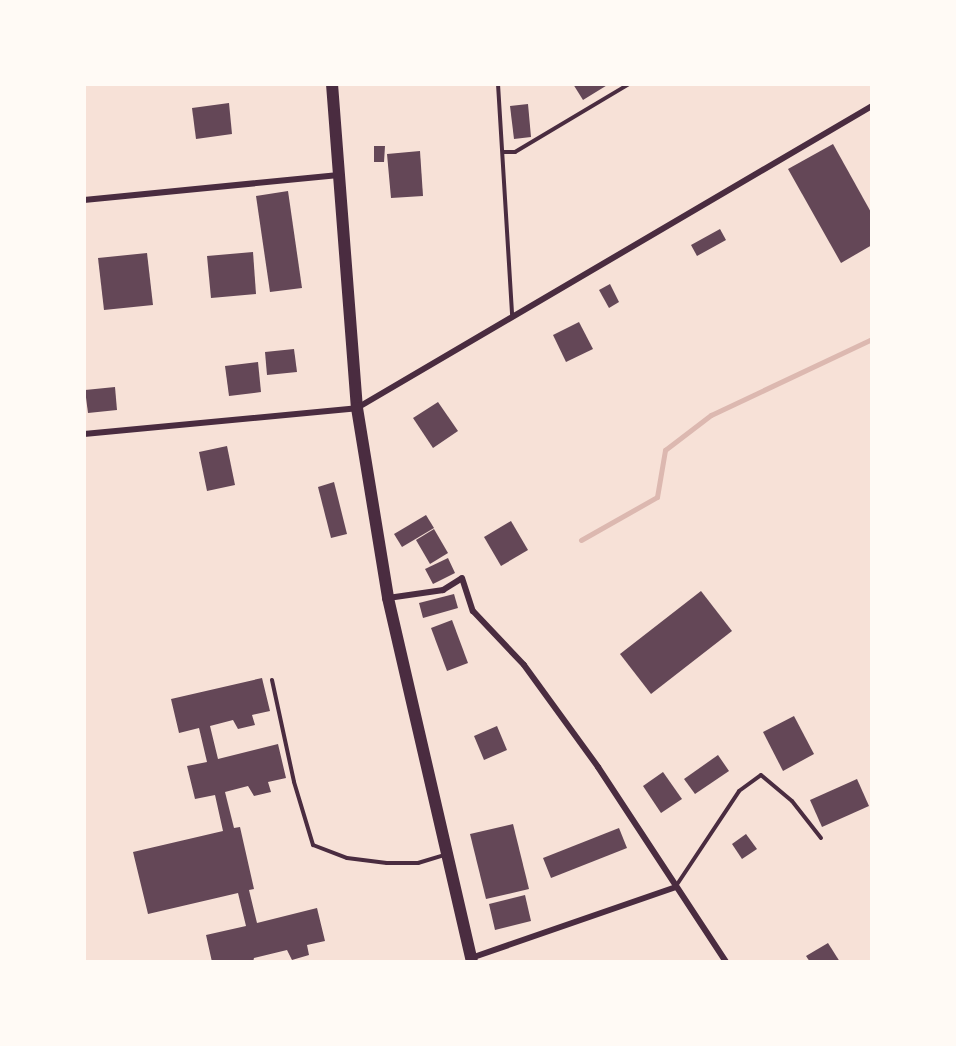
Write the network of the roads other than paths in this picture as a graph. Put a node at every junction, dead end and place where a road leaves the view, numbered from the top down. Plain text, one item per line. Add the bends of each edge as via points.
1 (332, 84) edge
2 (498, 84) edge
3 (629, 84) edge
4 (872, 106) edge
5 (504, 152) junction
6 (340, 175) junction
7 (84, 200) edge
8 (512, 316) junction
9 (357, 408) junction
10 (84, 434) edge
11 (388, 598) junction
12 (272, 680) dead end
13 (821, 838) dead end
14 (446, 855) junction
15 (676, 887) junction
16 (472, 960) edge
17 (726, 962) edge

1 - 6 main road
2 - 5 lane
3 - 5 lane via 515,152
4 - 8 street
5 - 8 lane
6 - 7 street
6 - 9 main road
8 - 9 street
9 - 10 street
9 - 11 main road
11 - 14 main road
11 - 15 street via 442,590 462,578 473,611 524,665 598,767
12 - 14 lane via 294,782 313,845 347,858 387,863 418,863
13 - 15 lane via 792,801 761,775 739,791
14 - 16 main road
15 - 16 street
15 - 17 street

